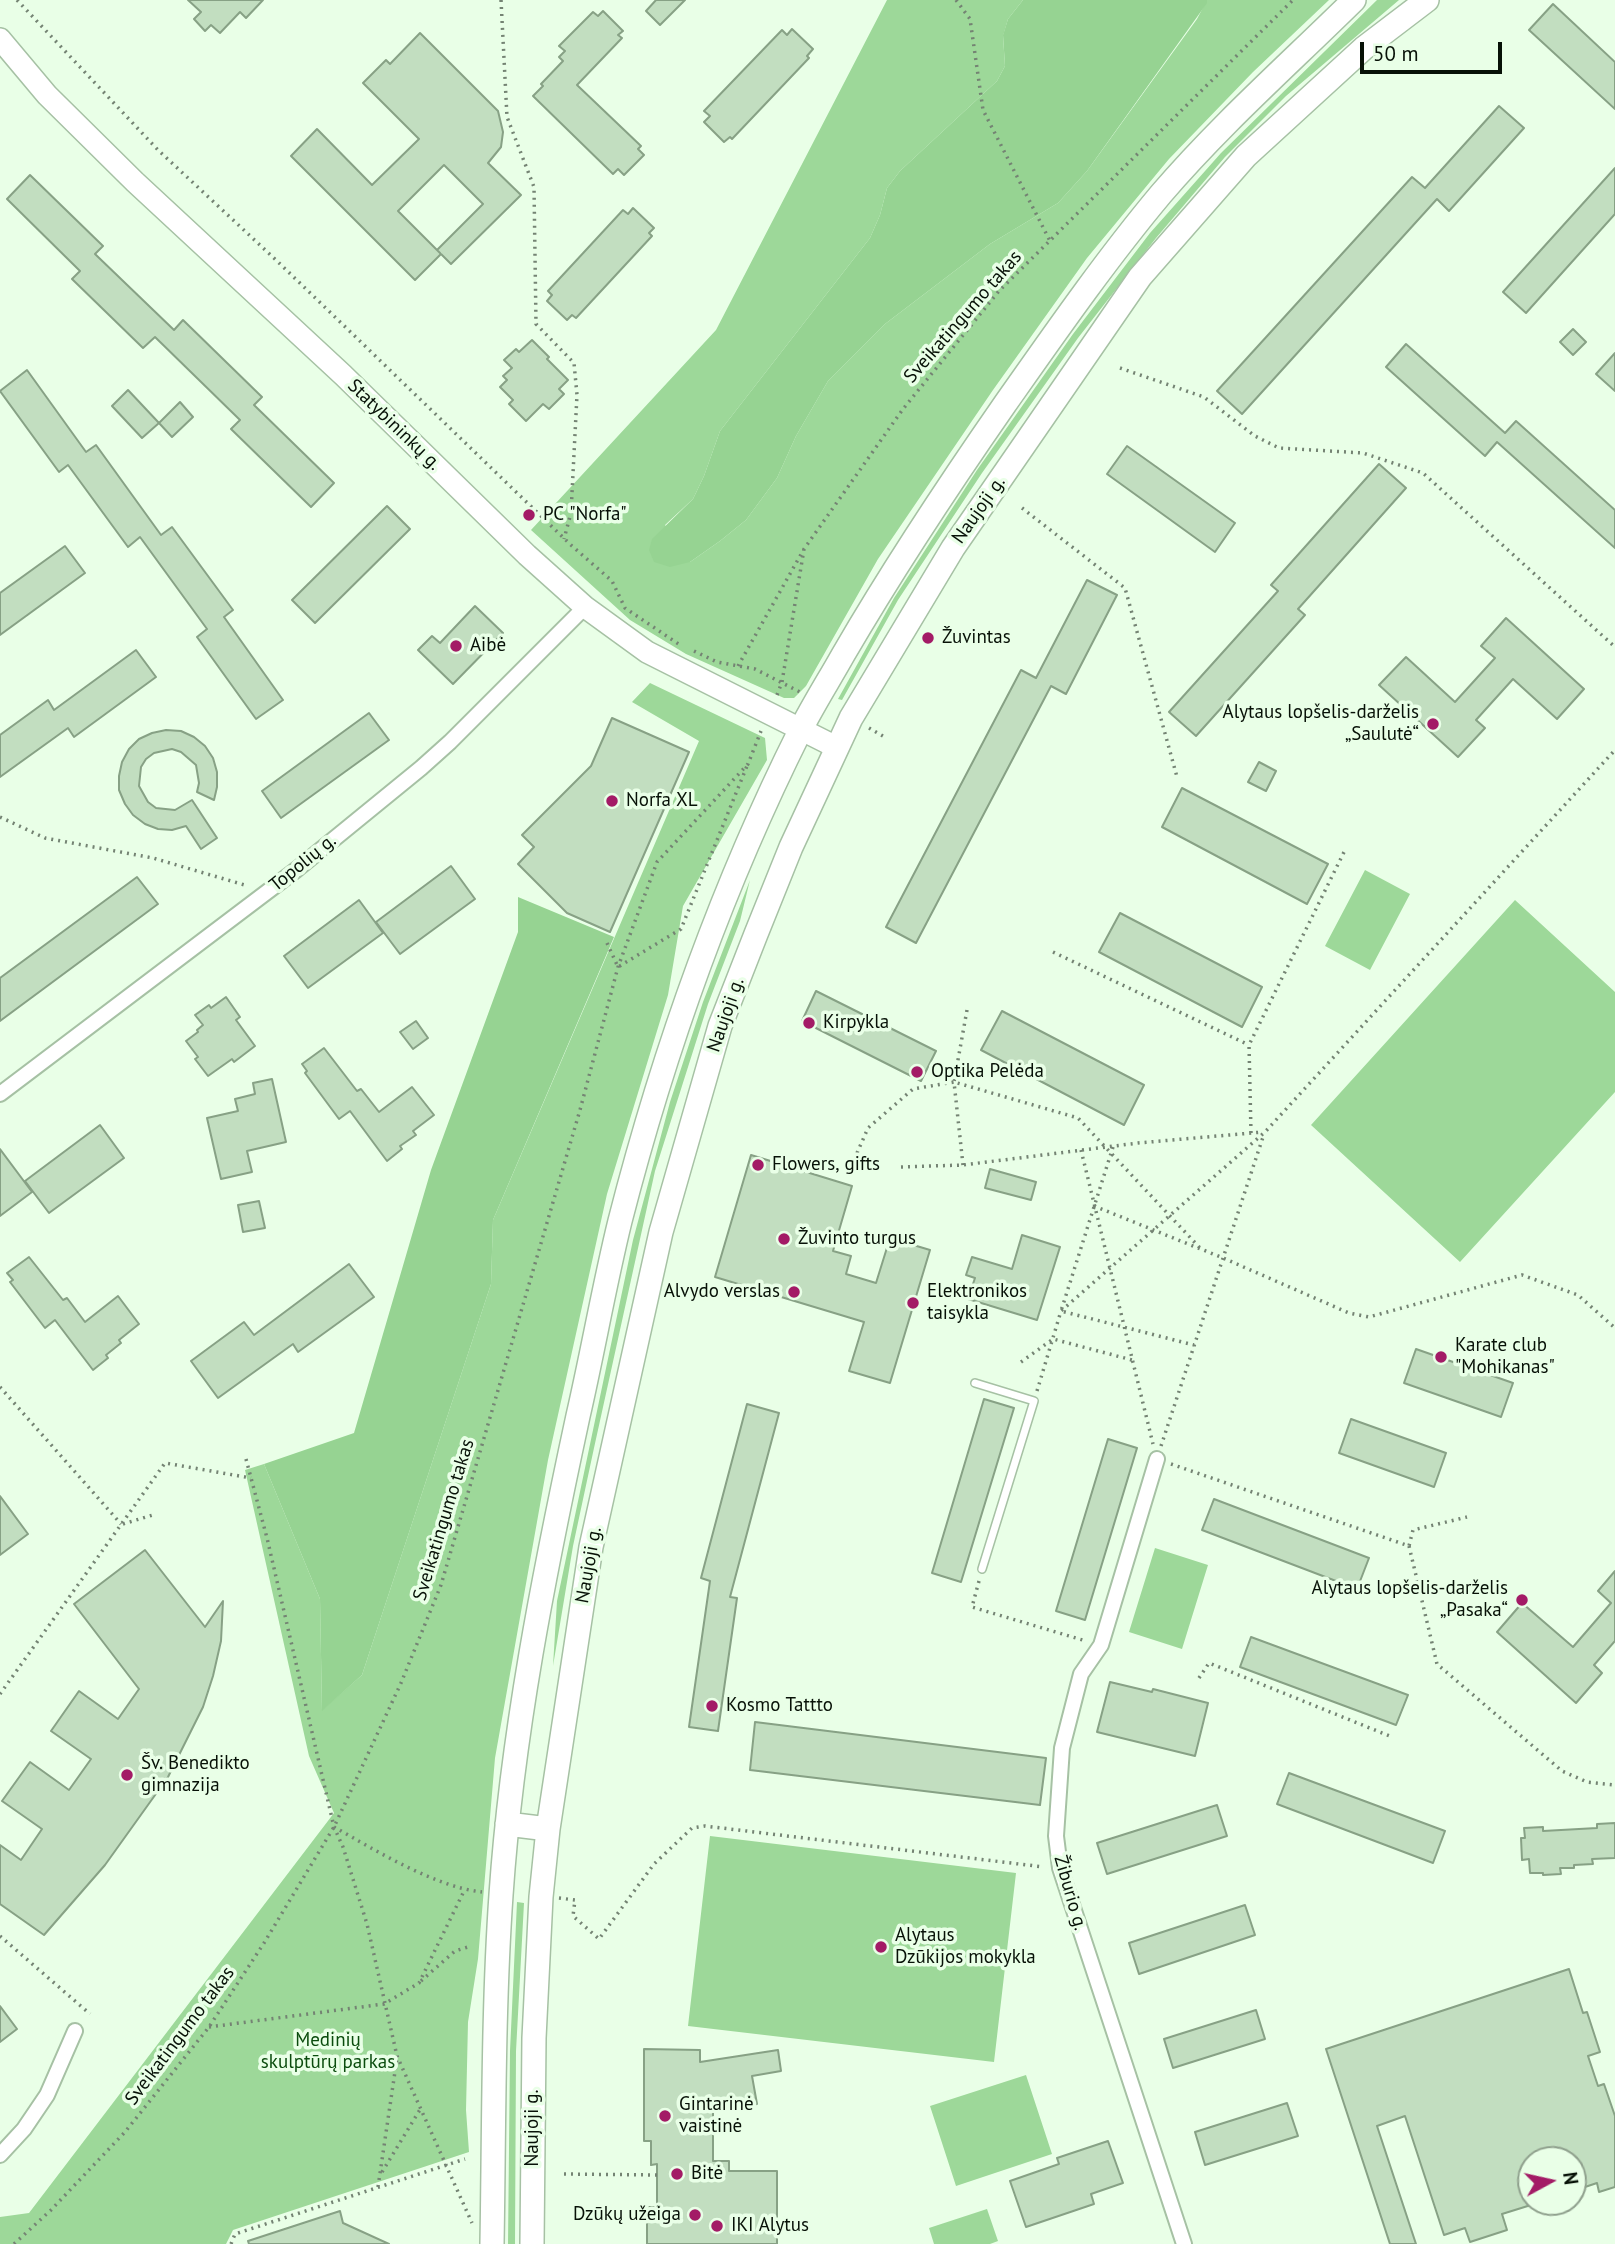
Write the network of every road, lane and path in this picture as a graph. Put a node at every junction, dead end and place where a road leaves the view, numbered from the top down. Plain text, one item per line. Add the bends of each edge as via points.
1 (17, 0) edge
2 (501, 0) edge
3 (956, 0) edge
4 (1293, 0) edge
5 (1354, 0) edge
6 (1427, 0) edge
7 (0, 39) edge
8 (1050, 241) junction
9 (1120, 368) dead end
10 (1022, 508) dead end
11 (564, 539) junction
12 (804, 549) junction
13 (585, 607) junction
14 (681, 645) dead end
15 (1615, 647) edge
16 (693, 651) dead end
17 (738, 666) junction
18 (801, 729) junction
19 (759, 736) dead end
20 (836, 747) junction
21 (1615, 750) edge
22 (748, 764) junction
23 (1177, 777) dead end
24 (0, 817) edge
25 (1345, 850) dead end
26 (266, 893) junction
27 (607, 943) dead end
28 (1053, 952) dead end
29 (618, 968) junction
30 (967, 1010) dead end
31 (1249, 1045) junction
32 (954, 1082) junction
33 (0, 1094) edge
34 (1265, 1132) junction
35 (1251, 1133) junction
36 (1113, 1147) junction
37 (1106, 1148) junction
38 (1081, 1150) junction
39 (857, 1153) dead end
40 (1111, 1153) junction
41 (962, 1165) junction
42 (901, 1167) dead end
43 (1094, 1206) junction
44 (1170, 1215) junction
45 (1153, 1231) junction
46 (1203, 1250) junction
47 (1223, 1258) junction
48 (1109, 1269) junction
49 (1061, 1311) junction
50 (1124, 1327) junction
51 (1615, 1328) edge
52 (1053, 1339) junction
53 (1194, 1345) junction
54 (1132, 1360) junction
55 (1021, 1362) dead end
56 (975, 1383) dead end
57 (0, 1387) edge
58 (1034, 1401) junction
59 (246, 1459) dead end
60 (1157, 1459) junction
61 (251, 1478) junction
62 (156, 1514) dead end
63 (1467, 1517) dead end
64 (121, 1524) junction
65 (1409, 1546) junction
66 (982, 1569) joint
67 (1101, 1646) junction
68 (1199, 1678) dead end
69 (0, 1694) edge
70 (1392, 1737) dead end
71 (1615, 1785) edge
72 (507, 1824) junction
73 (334, 1827) junction
74 (548, 1829) junction
75 (1060, 1868) junction
76 (464, 1890) junction
77 (501, 1894) junction
78 (541, 1897) junction
79 (0, 1936) edge
80 (471, 1946) dead end
81 (419, 1983) junction
82 (384, 2004) junction
83 (90, 2014) dead end
84 (209, 2027) junction
85 (75, 2031) dead end
86 (397, 2056) junction
87 (421, 2108) junction
88 (0, 2155) edge
89 (465, 2159) dead end
90 (446, 2165) junction
91 (564, 2175) dead end
92 (657, 2175) dead end
93 (379, 2176) junction
94 (378, 2187) junction
95 (472, 2225) dead end
96 (15, 2244) edge
97 (231, 2244) edge
98 (492, 2244) edge
99 (532, 2244) edge
100 (1184, 2244) edge

1 - 11 path via 158,150
2 - 11 path via 507,117 534,187 536,324 574,363 577,396 571,513
3 - 8 path via 970,19 983,110
4 - 8 path, Sveikatingumo takas
5 - 18 main road, Naujoji g. via 1164,191 1107,262 940,499
6 - 20 main road, Naujoji g. via 1364,48 1247,156 1140,277 953,548
7 - 13 street, Statybininkų g. via 47,94 135,182
8 - 12 path, Sveikatingumo takas via 999,291 903,409
9 - 15 path via 1204,397 1279,449 1363,453 1423,473
10 - 23 path via 1125,588
11 - 14 path via 612,581 625,608
12 - 17 path
12 - 17 path, Sveikatingumo takas via 782,682
13 - 18 street, Statybininkų g. via 646,652
13 - 26 street, Topolių g. via 450,742
16 - 17 path
18 - 20 street, Statybininkų g.
18 - 72 main road, Naujoji g. via 757,822 681,1012 619,1226 539,1604
19 - 22 path, Sveikatingumo takas
20 - 74 main road, Naujoji g. via 720,1026 661,1232 591,1546
21 - 34 path
22 - 29 path, Sveikatingumo takas via 657,862
22 - 29 path via 681,929
24 - 26 path via 45,838 153,859
25 - 31 path
26 - 33 street, Topolių g.
27 - 29 path
28 - 31 path
29 - 73 path, Sveikatingumo takas via 441,1585
30 - 32 path
31 - 35 path
32 - 37 path via 1078,1118
32 - 39 path via 914,1089 868,1128
32 - 41 path
34 - 35 path
34 - 44 path
34 - 47 path
35 - 36 path
36 - 37 path
36 - 40 path
37 - 38 path
37 - 40 path
38 - 41 path
38 - 43 path
40 - 43 path
40 - 44 path
41 - 42 path
43 - 45 path
43 - 48 path
43 - 49 path
44 - 45 path
44 - 46 path
45 - 46 path
45 - 48 path
46 - 47 path
47 - 51 path via 1349,1313 1369,1317 1522,1275 1578,1295
47 - 53 path
48 - 49 path
48 - 50 path
49 - 50 path
49 - 52 path
50 - 53 path
50 - 54 path
52 - 54 path
52 - 55 path
52 - 58 path
53 - 60 path
54 - 60 path
56 - 58 lane
57 - 64 path
58 - 66 lane
59 - 61 path
60 - 65 path
60 - 67 street, Žiburio g.
61 - 64 path via 165,1463
61 - 73 path
62 - 64 path
63 - 65 path via 1413,1530
64 - 69 path
65 - 71 path via 1437,1664 1562,1771 1587,1782
66 - 67 path via 972,1607
67 - 75 street, Žiburio g. via 1081,1674 1062,1748 1056,1836
68 - 70 path via 1209,1663
72 - 74 main road
72 - 77 main road, Naujoji g.
73 - 76 path via 395,1861
73 - 82 path via 367,1924
73 - 84 path, Sveikatingumo takas
74 - 78 main road, Naujoji g.
75 - 78 path via 705,1826 692,1828 654,1864 599,1939 573,1916 575,1900
75 - 100 street, Žiburio g.
76 - 77 path
76 - 81 path
77 - 98 main road, Naujoji g.
78 - 99 main road, Naujoji g.
79 - 83 path
80 - 81 path via 455,1951
81 - 82 path
82 - 84 path
82 - 86 path
84 - 96 path, Sveikatingumo takas via 125,2132
85 - 88 street via 47,2095
86 - 87 path
86 - 93 path
87 - 90 path
87 - 93 path
89 - 90 path
90 - 94 path
90 - 95 path
91 - 92 path
93 - 94 path
94 - 97 path via 235,2234

